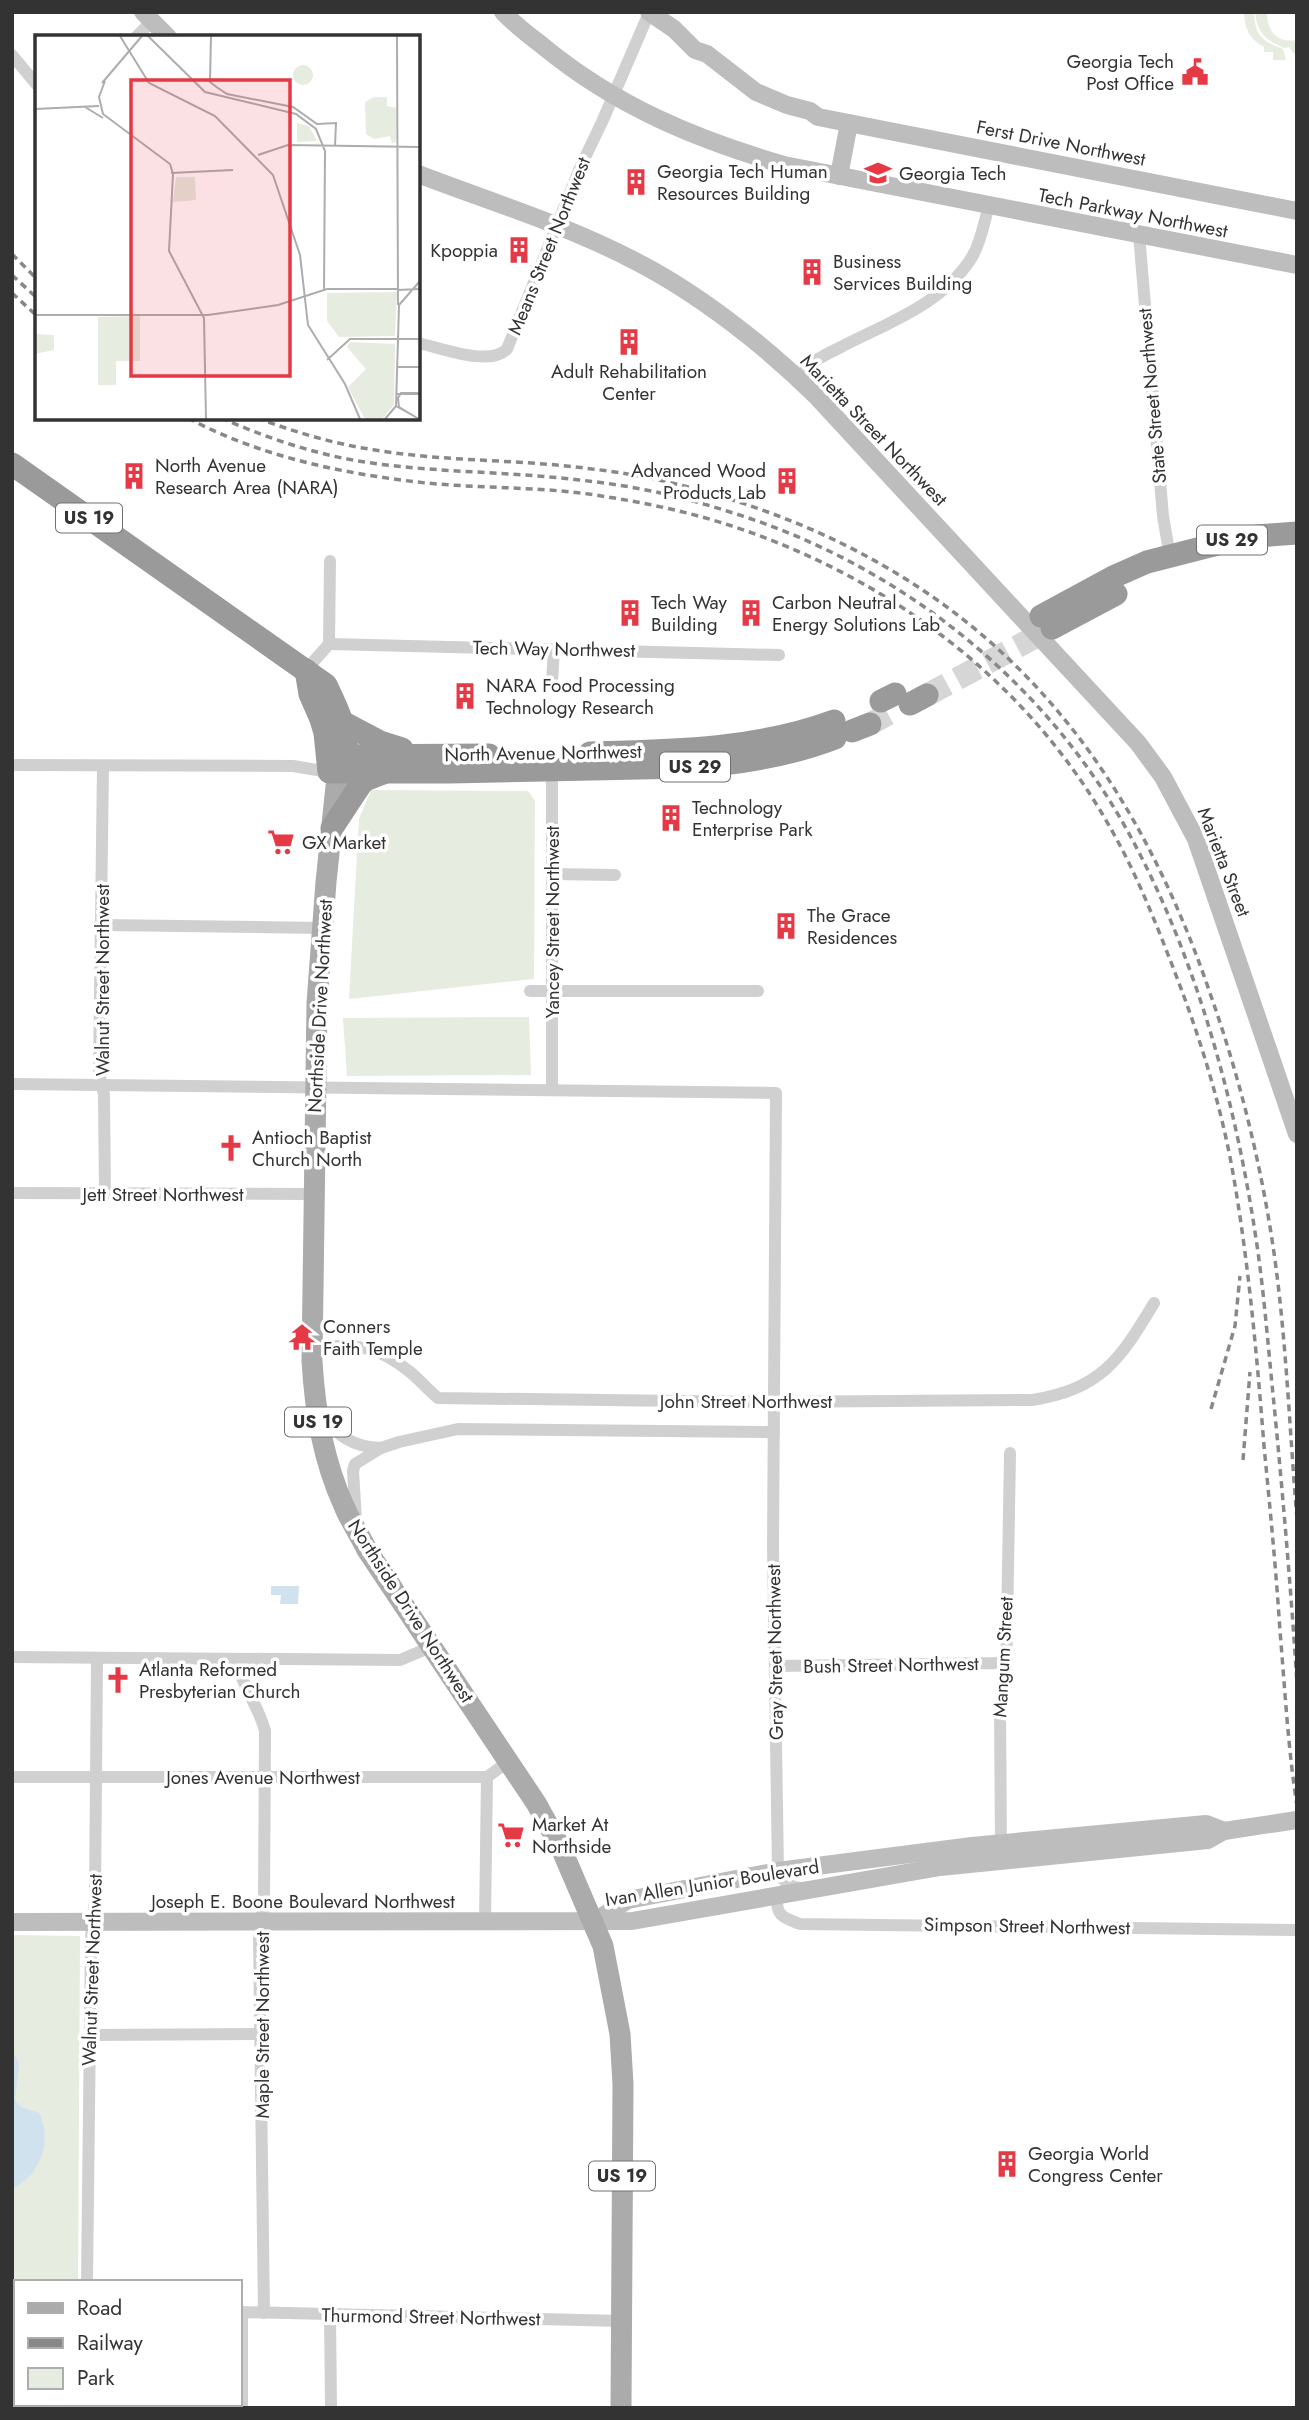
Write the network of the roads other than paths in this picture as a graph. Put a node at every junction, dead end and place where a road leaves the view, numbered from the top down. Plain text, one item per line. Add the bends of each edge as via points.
1 (503, 12) edge
2 (649, 13) edge
3 (147, 17) edge
4 (136, 35) edge
5 (166, 35) edge
6 (12, 55) edge
7 (35, 83) edge
8 (612, 97) junction
9 (849, 123) junction
10 (420, 175) edge
11 (839, 176) junction
12 (989, 206) junction
13 (1297, 211) edge
14 (557, 225) junction
15 (1139, 235) junction
16 (1297, 265) edge
17 (420, 343) edge
18 (795, 375) junction
19 (12, 464) edge
20 (1297, 533) edge
21 (1170, 557) junction
22 (330, 561) dead end
23 (1046, 629) junction
24 (329, 644) junction
25 (554, 649) junction
26 (779, 655) dead end
27 (306, 670) junction
28 (552, 682) dead end
29 (881, 709) tunnel mouth
30 (344, 723) junction
31 (429, 756) junction
32 (552, 762) junction
33 (12, 765) edge
34 (103, 766) junction
35 (337, 768) junction
36 (386, 772) junction
37 (332, 828) junction
38 (552, 874) junction
39 (615, 876) dead end
40 (102, 925) junction
41 (322, 928) junction
42 (553, 990) junction
43 (530, 991) dead end
44 (758, 992) dead end
45 (12, 1084) edge
46 (102, 1086) junction
47 (315, 1088) junction
48 (552, 1090) junction
49 (1297, 1134) edge
50 (12, 1193) edge
51 (105, 1194) junction
52 (314, 1194) junction
53 (1154, 1303) dead end
54 (313, 1346) junction
55 (775, 1402) junction
56 (316, 1408) junction
57 (774, 1432) junction
58 (381, 1448) junction
59 (1010, 1453) dead end
60 (358, 1530) junction
61 (431, 1647) junction
62 (12, 1657) edge
63 (97, 1658) junction
64 (237, 1659) junction
65 (1006, 1663) junction
66 (776, 1667) junction
67 (509, 1761) junction
68 (96, 1776) junction
69 (12, 1777) edge
70 (265, 1777) junction
71 (487, 1777) junction
72 (1297, 1820) edge
73 (1002, 1852) junction
74 (778, 1871) junction
75 (818, 1889) junction
76 (777, 1896) junction
77 (12, 1922) edge
78 (93, 1922) junction
79 (262, 1922) junction
80 (485, 1922) junction
81 (593, 1922) junction
82 (1297, 1929) edge
83 (261, 2034) junction
84 (90, 2035) junction
85 (87, 2280) edge
86 (242, 2312) edge
87 (264, 2313) junction
88 (330, 2314) junction
89 (622, 2321) junction
90 (331, 2408) edge
91 (621, 2408) edge

1 - 8 main road, Tech Parkway Northwest
2 - 8 street, Means Street Northwest
2 - 9 main road, Ferst Drive Northwest via 756,92 818,117
3 - 4 street
3 - 5 main road
6 - 7 street
8 - 11 main road, Tech Parkway Northwest via 725,148
8 - 14 street, Means Street Northwest
9 - 11 main road
9 - 13 main road, Ferst Drive Northwest
10 - 14 main road, Marietta Street Northwest
11 - 12 main road, Tech Parkway Northwest
12 - 15 main road, Tech Parkway Northwest
12 - 18 street via 972,256 940,293
14 - 17 street, Means Street Northwest via 507,349 492,357 473,356
14 - 18 main road, Marietta Street Northwest via 671,280
15 - 16 main road, Tech Parkway Northwest
15 - 21 street, State Street Northwest
18 - 23 main road, Marietta Street Northwest
19 - 27 highway, Northside Drive Northwest / US 19
20 - 21 highway, US 29 via 1229,541
21 - 23 highway, US 29 via 1113,577
22 - 24 street
23 - 49 main road, Marietta Street via 1138,743 1185,815 1206,864
24 - 25 street, Tech Way Northwest
24 - 27 street
25 - 26 street, Tech Way Northwest
25 - 28 street
27 - 30 highway, Northside Drive Northwest / US 19 via 326,685
27 - 35 highway, Northside Drive Northwest / US 19
29 - 32 highway, North Avenue Northwest / US 29 via 777,755 718,765
30 - 31 highway via 380,743
30 - 35 highway, Northside Drive Northwest / US 19
31 - 32 highway, North Avenue Northwest / US 29
31 - 35 highway, North Avenue Northwest / US 29
32 - 36 highway, North Avenue Northwest / US 29
32 - 38 street, Yancey Street Northwest
33 - 34 street, North Avenue Northwest
34 - 35 street, North Avenue Northwest
34 - 40 street, Walnut Street Northwest
35 - 36 highway, North Avenue Northwest / US 29
35 - 37 main road, Northside Drive Northwest / US 19
36 - 37 highway via 360,785
37 - 41 main road, Northside Drive Northwest / US 19
38 - 39 street
38 - 42 street, Yancey Street Northwest
40 - 41 street
40 - 46 street, Walnut Street Northwest
41 - 47 main road, Northside Drive Northwest / US 19
42 - 43 street
42 - 44 street
42 - 48 street, Yancey Street Northwest
45 - 46 street
46 - 47 street
46 - 51 street, Walnut Street Northwest
47 - 48 street
47 - 52 main road, Northside Drive Northwest / US 19
48 - 55 street, Gray Street Northwest via 776,1093
50 - 51 street, Jett Street Northwest
51 - 52 street, Jett Street Northwest
52 - 54 main road, Northside Drive Northwest / US 19
53 - 55 street, John Street Northwest via 1115,1360 1080,1388 1057,1396
54 - 55 street, John Street Northwest via 371,1348 413,1373 438,1398
54 - 56 main road, Northside Drive Northwest / US 19
55 - 57 street, Gray Street Northwest
56 - 58 street via 343,1439
56 - 60 main road, Northside Drive Northwest / US 19 via 333,1481
57 - 58 street via 458,1429
57 - 66 street, Gray Street Northwest
58 - 60 street via 355,1464 352,1471
59 - 65 street, Mangum Street
60 - 61 main road, Northside Drive Northwest / US 19
61 - 64 street via 400,1660
61 - 67 main road, Northside Drive Northwest / US 19
62 - 63 street
63 - 64 street
63 - 68 street, Walnut Street Northwest
64 - 70 street, Maple Street Northwest via 265,1731
65 - 66 street, Bush Street Northwest
65 - 73 street, Mangum Street via 1000,1705
66 - 74 street, Gray Street Northwest
67 - 71 street
67 - 81 main road, Northside Drive Northwest / US 19 via 552,1830
68 - 69 street, Jones Avenue Northwest
68 - 70 street, Jones Avenue Northwest
68 - 78 street, Walnut Street Northwest
70 - 71 street, Jones Avenue Northwest
70 - 79 street, Maple Street Northwest
71 - 80 street
72 - 73 main road, Ivan Allen Junior Boulevard via 1224,1831 1208,1840
73 - 74 main road, Ivan Allen Junior Boulevard via 866,1858
73 - 75 main road, Ivan Allen Junior Boulevard
74 - 75 street via 793,1888
74 - 81 main road, Ivan Allen Junior Boulevard via 628,1900
75 - 76 main road, Ivan Allen Junior Boulevard
76 - 81 main road, Ivan Allen Junior Boulevard via 632,1921
76 - 82 street, Simpson Street Northwest via 776,1909 782,1917 800,1924
77 - 78 main road, Joseph E. Boone Boulevard Northwest
78 - 79 main road, Joseph E. Boone Boulevard Northwest
78 - 84 street, Walnut Street Northwest
79 - 80 main road, Joseph E. Boone Boulevard Northwest
79 - 83 street, Maple Street Northwest
80 - 81 main road, Joseph E. Boone Boulevard Northwest
81 - 89 main road, Northside Drive Northwest / US 19 via 603,1946 620,2034
83 - 84 street
83 - 87 street, Maple Street Northwest
84 - 85 street, Walnut Street Northwest
86 - 87 street, Thurmond Street Northwest
87 - 88 street, Thurmond Street Northwest
88 - 89 street, Thurmond Street Northwest
88 - 90 street
89 - 91 main road, Northside Drive Northwest / US 19

